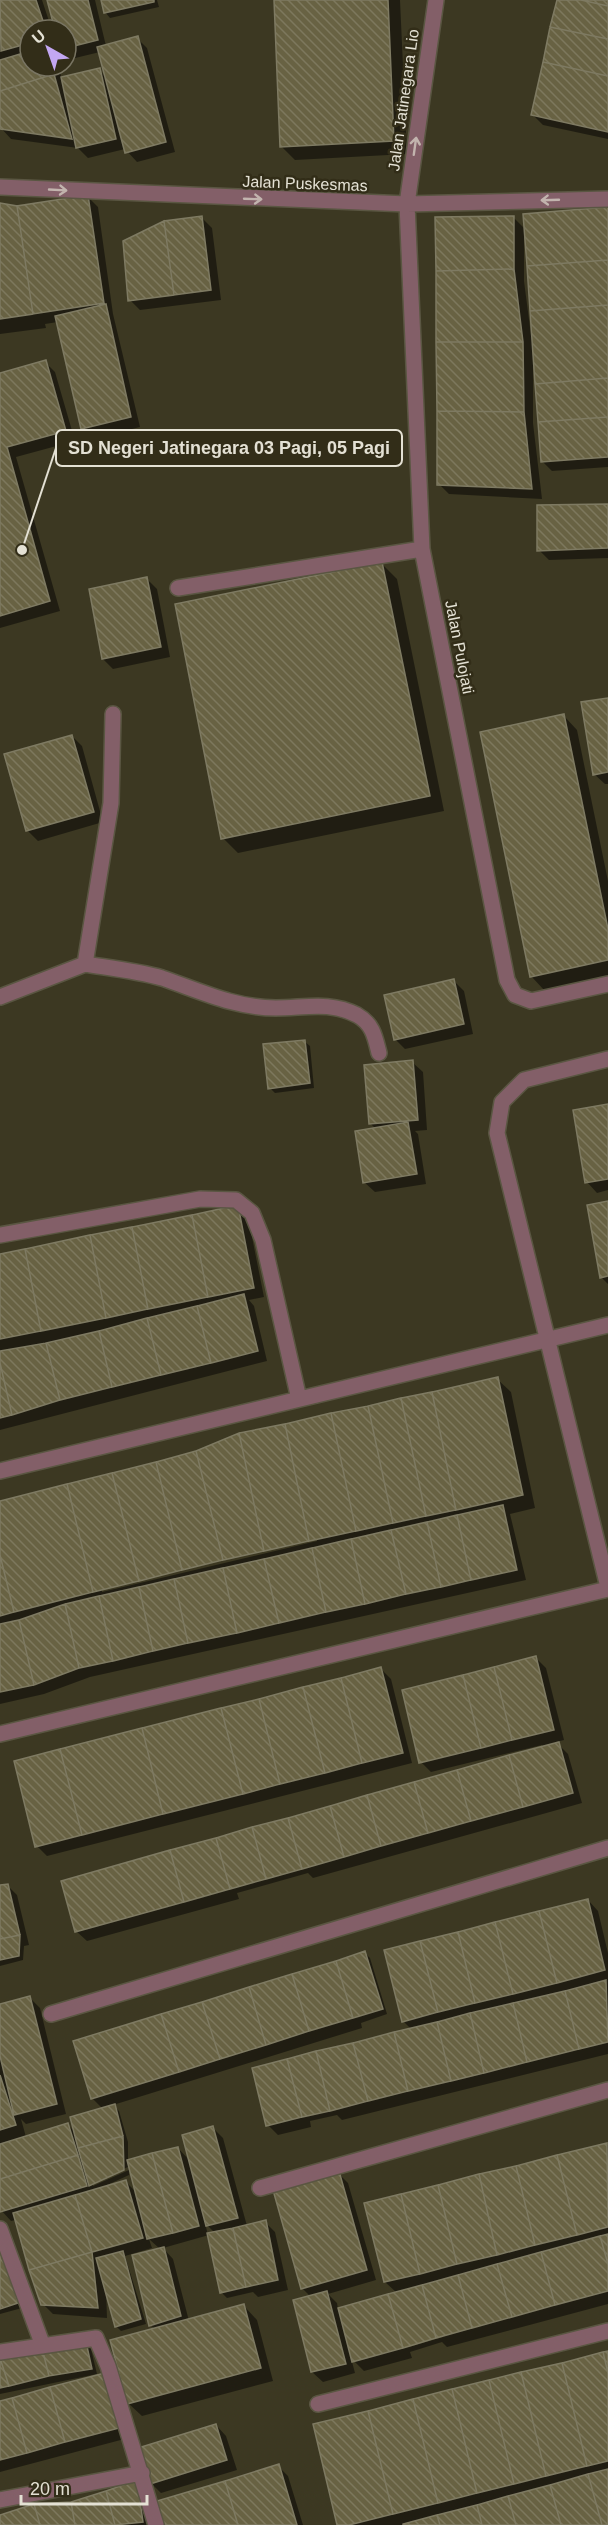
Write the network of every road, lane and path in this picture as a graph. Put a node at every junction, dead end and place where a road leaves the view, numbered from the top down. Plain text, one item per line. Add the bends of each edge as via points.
1 (436, 0) edge
2 (0, 187) edge
3 (608, 199) edge
4 (407, 204) junction
5 (422, 549) junction
6 (178, 588) dead end
7 (114, 714) dead end
8 (85, 964) junction
9 (608, 984) edge
10 (0, 997) edge
11 (379, 1053) dead end
12 (608, 1059) edge
13 (0, 1235) edge
14 (608, 1325) edge
15 (547, 1340) junction
16 (299, 1399) junction
17 (0, 1471) edge
18 (608, 1588) edge
19 (0, 1734) edge
20 (608, 1848) edge
21 (51, 2014) dead end
22 (608, 2090) edge
23 (260, 2188) dead end
24 (0, 2229) edge
25 (608, 2331) edge
26 (43, 2346) junction
27 (0, 2352) edge
28 (318, 2404) dead end
29 (142, 2473) junction
30 (0, 2500) edge
31 (156, 2525) edge

4 -> 1 street, Jalan Jatinegara Lio
2 -> 4 street, Jalan Puskesmas
3 -> 4 street, Jalan Puskesmas
4 - 5 street, Jalan Pulojati
5 - 6 street
5 - 9 street, Jalan Pulojati via 507,980 514,995 531,1001
7 - 8 street via 111,803
8 - 10 street
8 - 11 street via 160,978 249,1006 332,1007 357,1015 372,1026
12 - 15 street via 524,1080 502,1102 497,1133
13 - 16 street via 200,1199 236,1200 252,1213 263,1240
14 - 15 street
15 - 16 street
15 - 18 street
16 - 17 street
18 - 19 street
20 - 21 street
22 - 23 street
24 - 26 street
25 - 28 street
26 - 27 street
26 - 29 street via 96,2338
29 - 30 street
29 - 31 street

